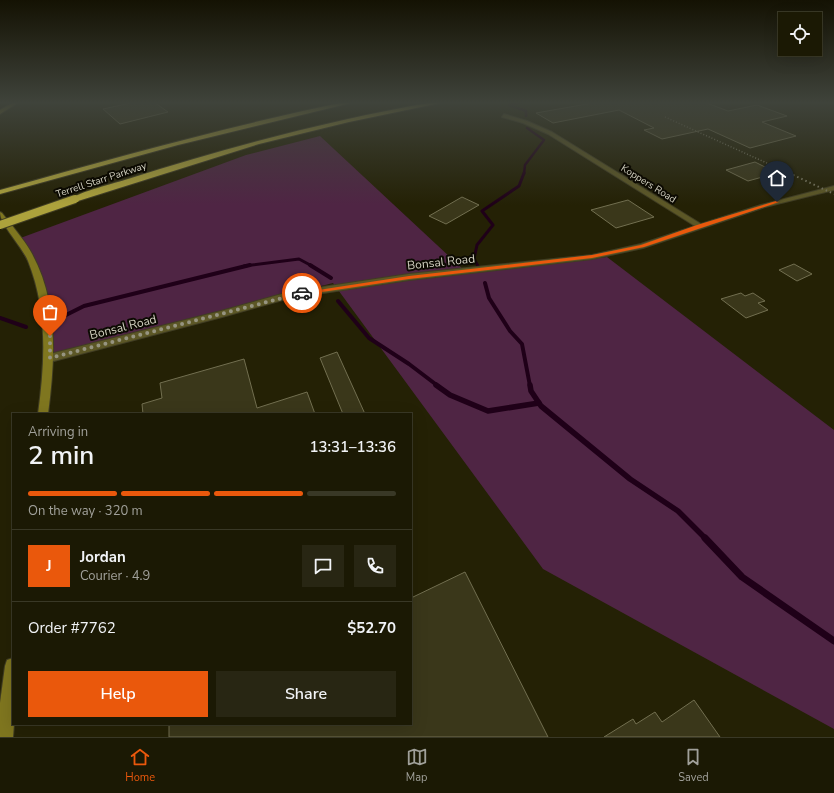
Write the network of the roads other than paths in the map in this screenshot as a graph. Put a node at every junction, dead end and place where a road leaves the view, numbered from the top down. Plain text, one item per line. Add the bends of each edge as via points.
1 (204, 136) edge
2 (284, 136) edge
3 (555, 136) edge
4 (834, 188) edge
5 (0, 192) edge
6 (0, 214) edge
7 (0, 225) edge
8 (699, 226) junction
9 (50, 358) junction
10 (43, 413) edge
11 (12, 674) edge
12 (4, 737) edge

1 - 5 highway, Terrell Starr Parkway
2 - 7 highway, Terrell Starr Parkway, bridge via 147,175
3 - 8 street, Koppers Road
4 - 8 street, Bonsal Road
6 - 9 street via 31,258 42,288 49,325
8 - 9 street, Bonsal Road via 643,246 592,257 409,277 289,295
9 - 10 street
11 - 12 street

